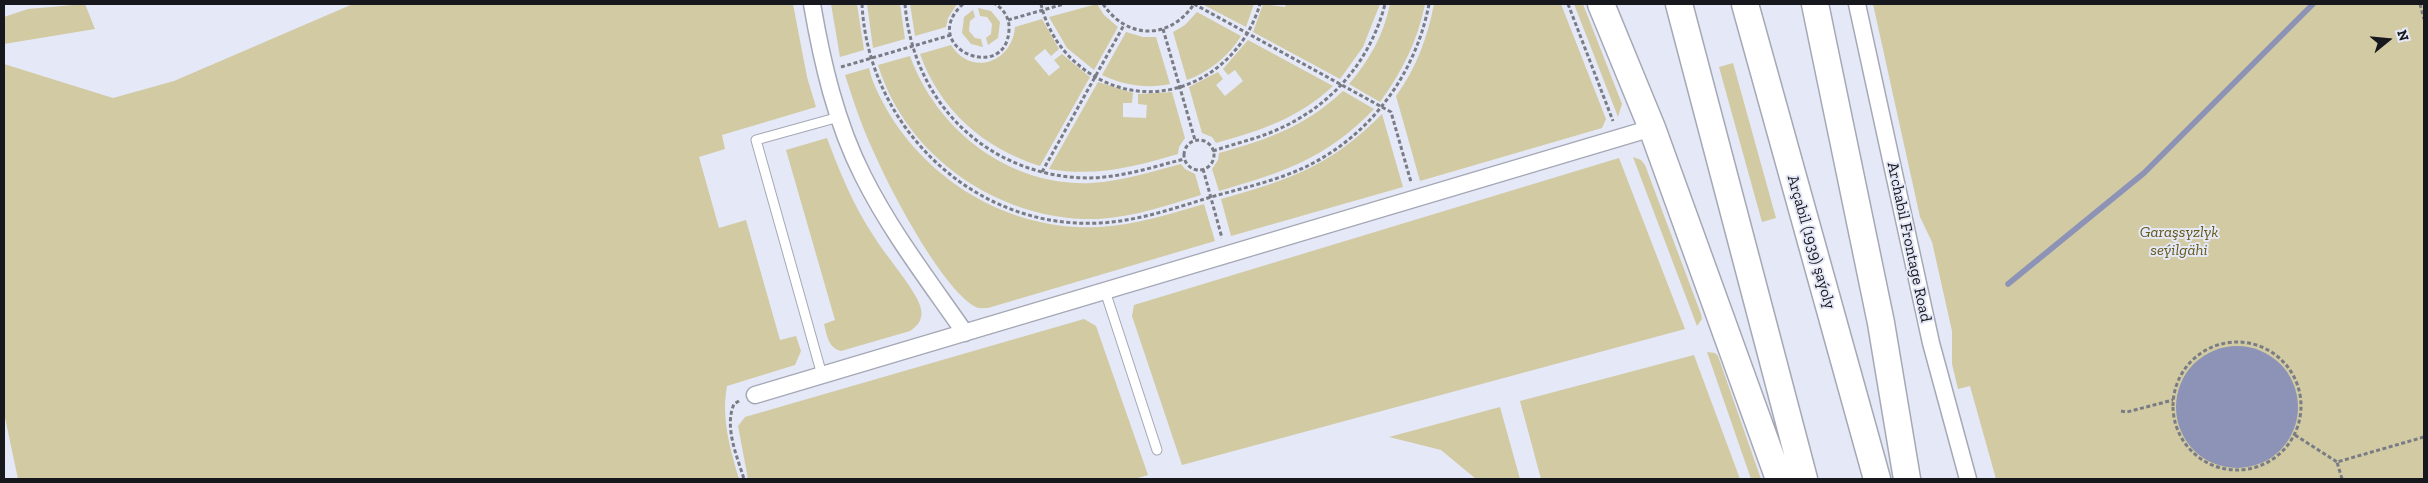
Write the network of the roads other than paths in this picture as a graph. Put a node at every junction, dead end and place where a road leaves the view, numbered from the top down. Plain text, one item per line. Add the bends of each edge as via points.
1 (812, 4) edge
2 (1601, 4) edge
3 (1678, 4) edge
4 (1744, 4) edge
5 (1814, 4) edge
6 (1858, 4) edge
7 (839, 117) junction
8 (1652, 128) junction
9 (1105, 291) junction
10 (965, 333) junction
11 (822, 375) junction
12 (755, 395) road end
13 (1157, 450) dead end
14 (1779, 479) edge
15 (1804, 479) edge
16 (1877, 479) edge
17 (1907, 479) edge
18 (1968, 479) edge

1 - 7 street
2 - 8 main road
3 - 15 main road
4 - 16 main road, Arçabil (1939) şaýoly
5 - 17 main road via 1881,322
6 - 18 street, Archabil Frontage Road via 1932,343
7 - 10 street via 862,174 881,209
7 - 11 lane via 756,140
8 - 9 street
8 - 14 main road
9 - 10 street
9 - 13 lane
10 - 11 street
11 - 12 street

